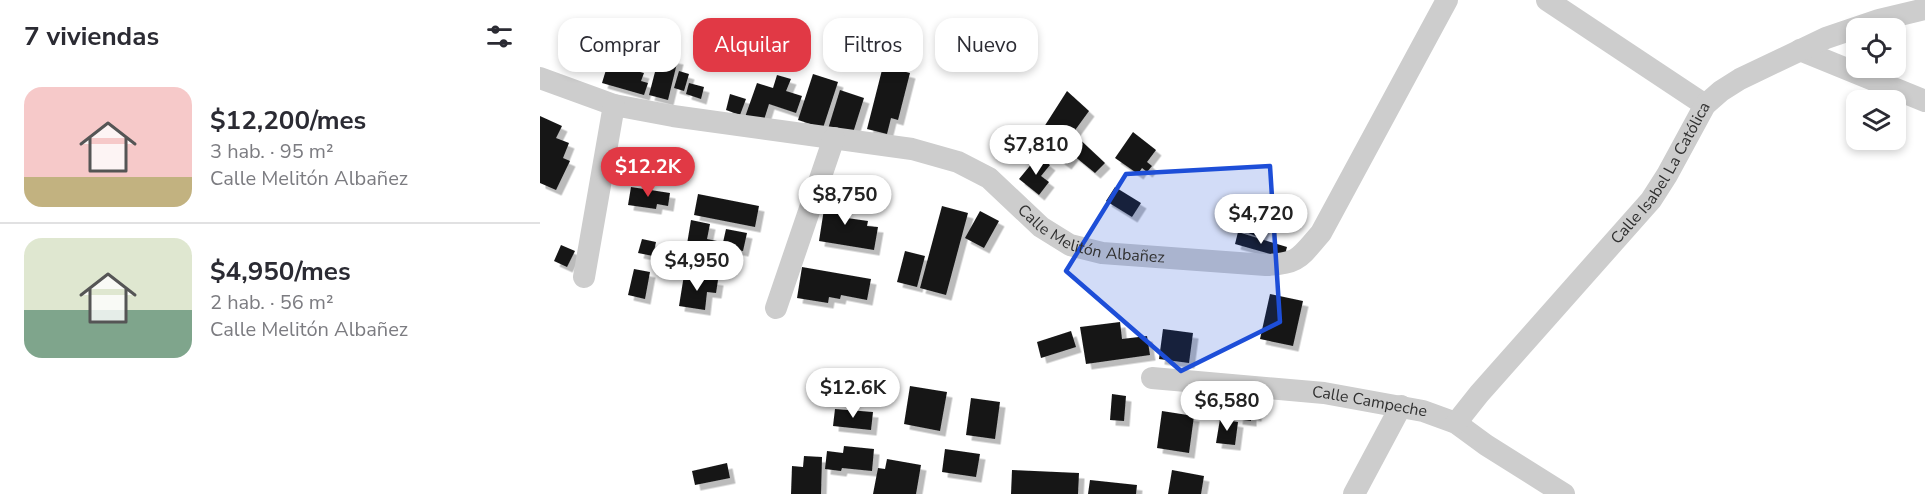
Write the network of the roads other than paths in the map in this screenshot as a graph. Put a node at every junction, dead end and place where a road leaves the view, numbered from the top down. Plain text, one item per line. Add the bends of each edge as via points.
1 (1447, 0) edge
2 (1547, 0) edge
3 (1925, 9) edge
4 (1800, 50) junction
5 (540, 78) edge
6 (1925, 101) edge
7 (614, 105) junction
8 (1705, 105) junction
9 (834, 138) junction
10 (584, 277) dead end
11 (776, 309) dead end
12 (1152, 378) dead end
13 (1401, 406) junction
14 (1456, 423) junction
15 (1354, 494) edge
16 (1564, 494) edge

1 - 9 street, Calle Melitón Albañez via 1321,233 1299,258 1288,264 1266,266 1102,253 1071,244 1041,227 989,178 958,162 912,149
2 - 8 street
3 - 4 street, Calle Isabel La Católica via 1879,20
4 - 6 street
4 - 8 street, Calle Isabel La Católica via 1740,79
5 - 7 street, Calle Melitón Albañez
7 - 9 street, Calle Melitón Albañez
7 - 10 street
8 - 14 street, Calle Isabel La Católica via 1651,200
9 - 11 street
12 - 13 street, Calle Campeche via 1324,393
13 - 14 street, Calle Campeche
13 - 15 street
14 - 16 street, Calle Campeche

